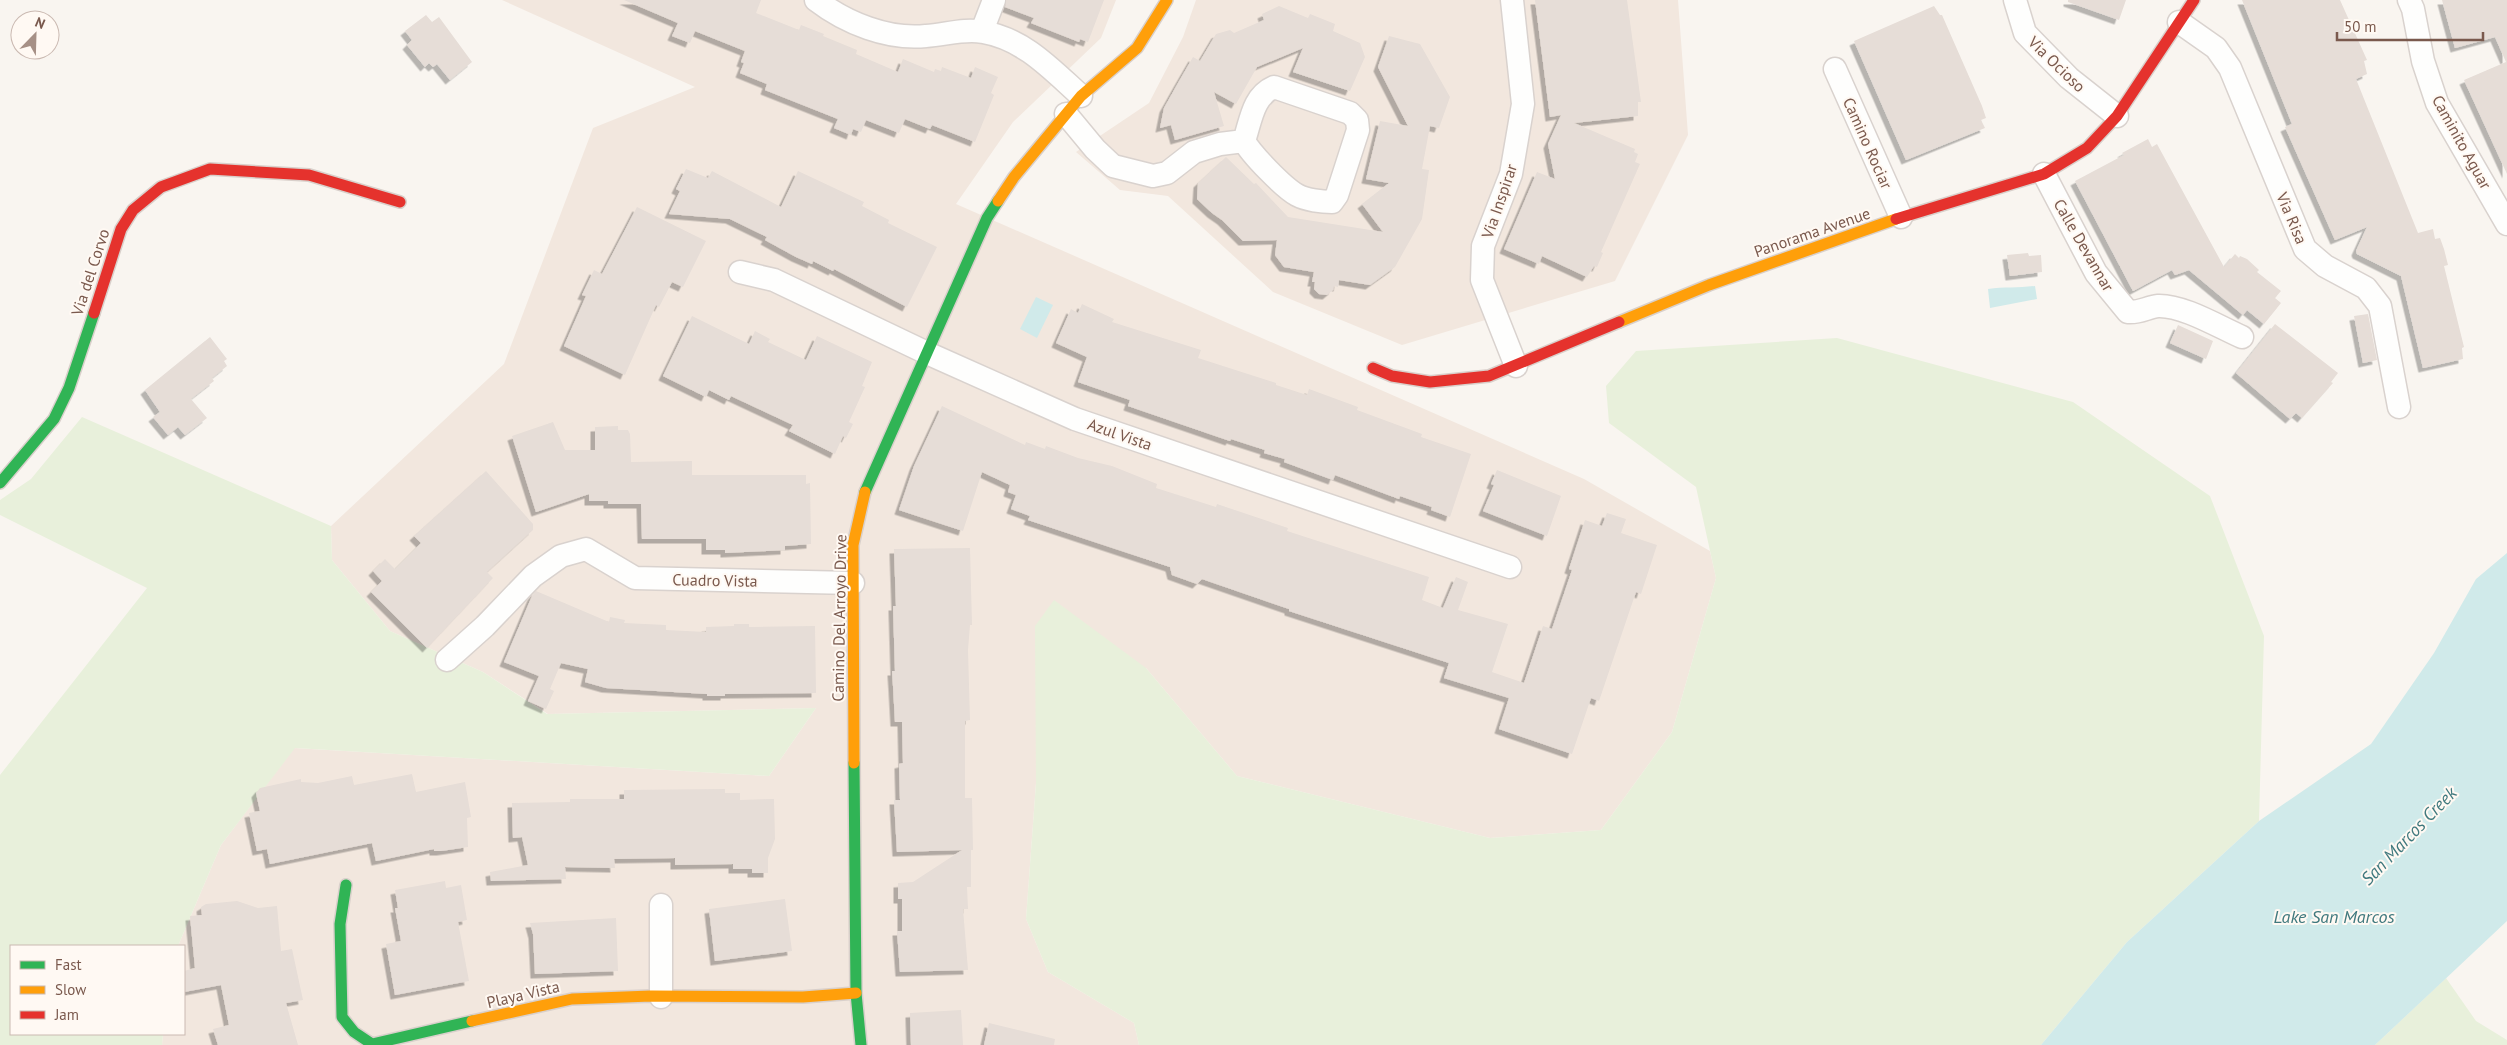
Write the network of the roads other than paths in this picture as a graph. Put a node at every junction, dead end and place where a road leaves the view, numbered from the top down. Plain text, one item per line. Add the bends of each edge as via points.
1 (994, 0) edge
2 (1167, 0) edge
3 (1512, 0) edge
4 (2015, 0) edge
5 (2194, 0) edge
6 (2409, 0) edge
7 (820, 1) edge
8 (2179, 22) junction
9 (982, 31) junction
10 (1835, 69) dead end
11 (1080, 96) junction
12 (1066, 114) junction
13 (2117, 116) junction
14 (1244, 141) junction
15 (2044, 174) junction
16 (400, 202) dead end
17 (1901, 217) junction
18 (2507, 224) edge
19 (740, 272) dead end
20 (2242, 337) dead end
21 (927, 353) junction
22 (1516, 366) junction
23 (1373, 368) dead end
24 (2399, 407) dead end
25 (0, 483) edge
26 (1510, 566) dead end
27 (853, 583) junction
28 (448, 660) dead end
29 (346, 885) dead end
30 (661, 905) dead end
31 (856, 993) junction
32 (661, 996) junction
33 (861, 1045) edge

1 - 9 street
2 - 11 street via 1137,48
3 - 22 street, Via Inspirar via 1523,104 1511,174 1483,246 1482,280
4 - 13 street, Via Ocioso via 2025,33 2069,78
5 - 8 street, Panorama Avenue
6 - 18 street, Caminito Aguar via 2414,9 2423,62 2437,102
7 - 9 street via 857,25 890,34 925,37
8 - 13 street, Panorama Avenue
8 - 24 street, Via Risa via 2216,48 2230,68 2305,249 2325,266 2366,288 2380,306
9 - 11 street via 1013,41 1038,56
10 - 17 street, Camino Rociar
11 - 12 street
12 - 14 street via 1113,166 1152,176 1167,173 1194,152
12 - 21 street, Camino Del Arroyo Drive via 1014,177 987,218
13 - 15 street, Panorama Avenue via 2087,148
14 - 14 street via 1250,153 1297,195 1332,202 1358,130 1357,120 1350,113 1274,86 1258,99
15 - 17 street, Panorama Avenue
15 - 20 street, Calle Devannar via 2096,273 2128,312 2157,306 2176,308
16 - 25 street, Via del Corvo via 309,175 210,169 161,187 133,210 121,230 69,388 54,419
17 - 22 street, Panorama Avenue via 1709,285
19 - 21 street, Azul Vista via 774,280
21 - 26 street, Azul Vista via 1076,419
21 - 27 street, Camino Del Arroyo Drive via 863,496 853,545
22 - 23 street, Panorama Avenue via 1489,376 1430,382 1392,376
27 - 28 street, Cuadro Vista via 635,578 586,549 561,556 534,576
27 - 31 street, Camino Del Arroyo Drive
29 - 32 street, Playa Vista via 340,924 342,1017 354,1032 372,1044 572,999
30 - 32 street
31 - 32 street, Playa Vista via 803,997
31 - 33 street, Camino Del Arroyo Drive

